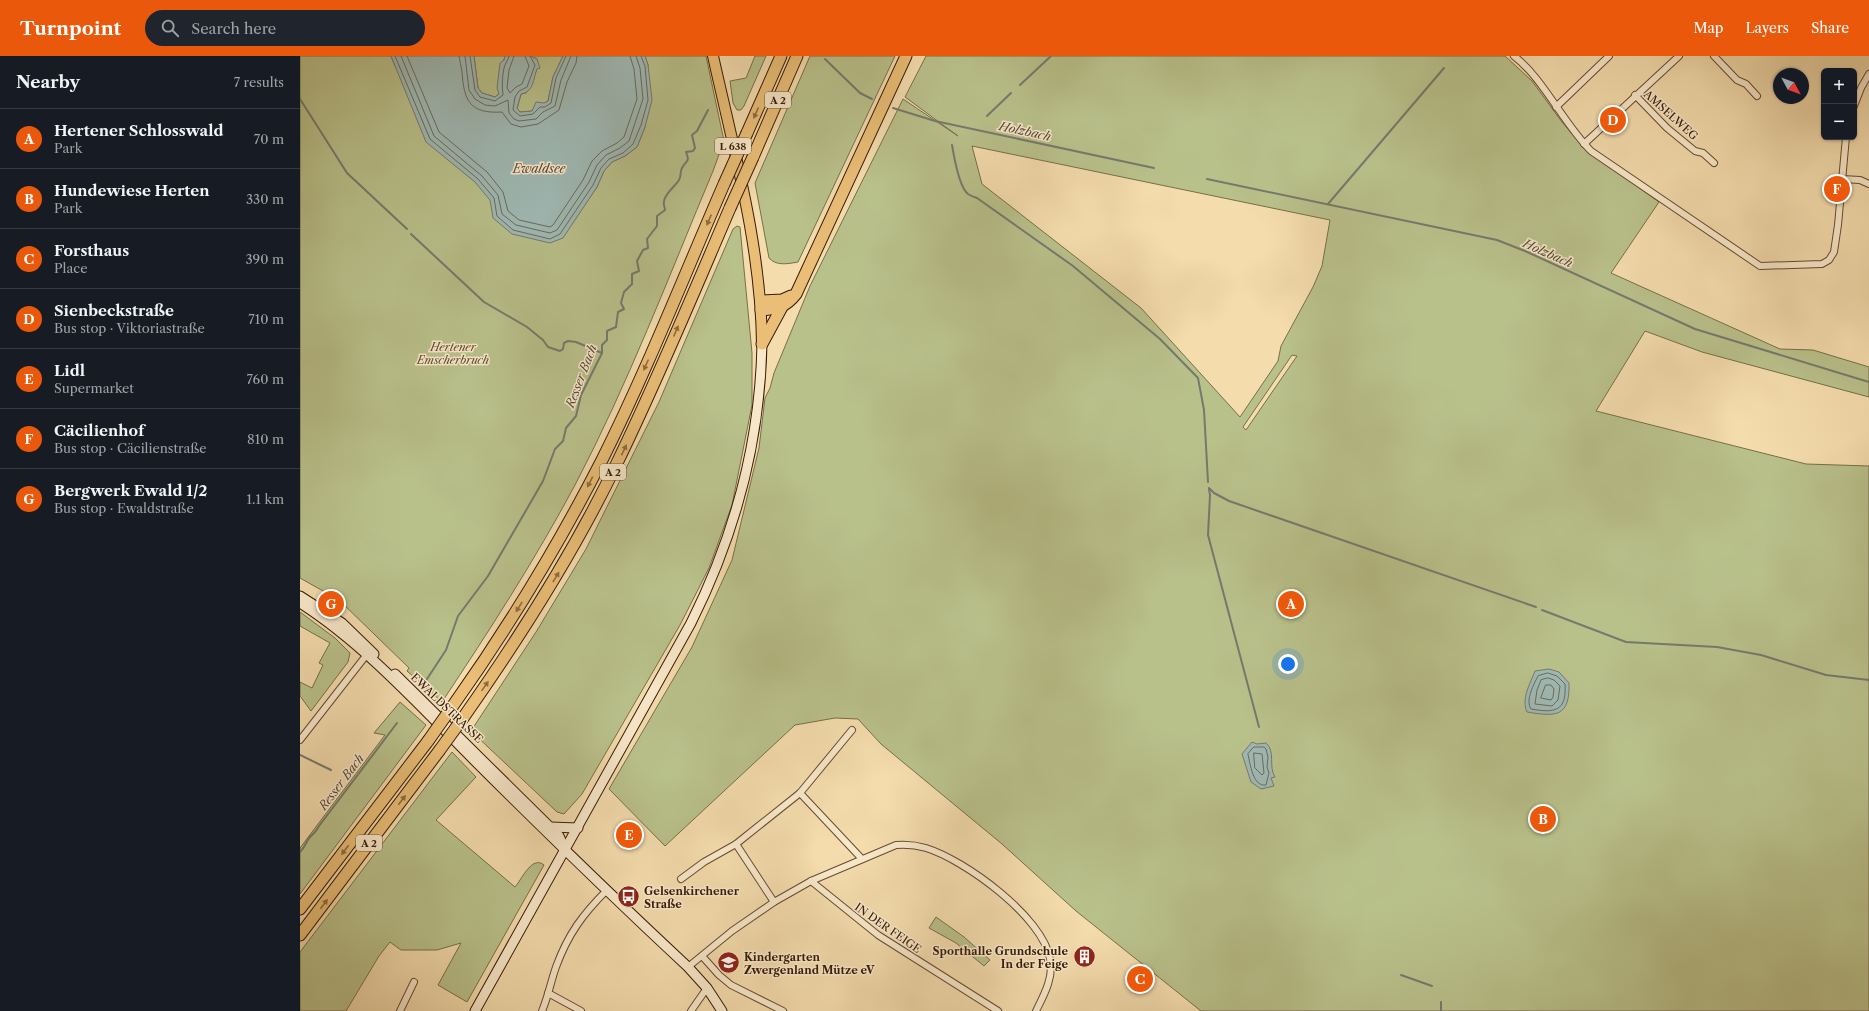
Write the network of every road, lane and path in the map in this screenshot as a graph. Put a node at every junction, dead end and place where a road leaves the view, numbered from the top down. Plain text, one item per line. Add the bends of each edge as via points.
1 (713, 56) edge
2 (781, 56) edge
3 (797, 56) edge
4 (906, 56) edge
5 (1609, 56) edge
6 (1679, 56) edge
7 (1714, 56) edge
8 (1516, 57) edge
9 (1869, 74) edge
10 (1635, 95) junction
11 (1757, 96) dead end
12 (1855, 104) edge
13 (1556, 107) junction
14 (1846, 140) edge
15 (1584, 144) junction
16 (1714, 163) dead end
17 (1842, 179) junction
18 (1869, 184) edge
19 (798, 289) junction
20 (761, 306) junction
21 (782, 308) junction
22 (762, 344) junction
23 (300, 596) edge
24 (300, 603) edge
25 (368, 652) junction
26 (852, 730) dead end
27 (300, 740) edge
28 (800, 793) junction
29 (550, 827) junction
30 (578, 828) junction
31 (736, 844) junction
32 (565, 850) junction
33 (862, 859) junction
34 (681, 879) dead end
35 (812, 881) junction
36 (607, 890) junction
37 (774, 902) junction
38 (300, 909) edge
39 (300, 935) edge
40 (702, 956) junction
41 (688, 966) junction
42 (414, 982) dead end
43 (707, 988) junction
44 (548, 992) junction
45 (400, 1011) edge
46 (475, 1011) edge
47 (542, 1011) edge
48 (581, 1011) edge
49 (691, 1011) edge
50 (722, 1011) edge
51 (783, 1011) edge
52 (998, 1011) edge
53 (1036, 1011) edge

1 - 20 main road, L 638 via 750,223
2 -> 38 highway, A 2, bridge via 628,406 576,510 518,610 452,707
39 -> 3 highway, A 2, bridge via 463,718 530,618 589,518 641,413
4 - 19 highway
5 - 13 street
6 - 10 street
7 - 11 street
8 - 13 street
9 - 12 street
10 - 15 street
10 - 16 street, AMSELWEG via 1667,128
13 - 15 street
14 - 17 street
15 - 17 street via 1760,266 1822,264 1829,260 1834,252
17 - 18 street via 1860,180
19 - 20 highway via 788,298
19 - 21 highway
20 - 21 highway
20 - 22 main road, L 638
21 - 22 highway
22 - 30 main road, L 638 via 759,397 750,457 729,536 709,587 691,623
23 - 25 main road, EWALDSTRASSE via 342,622
24 - 25 main road, EWALDSTRASSE
25 - 27 street
25 - 29 main road, EWALDSTRASSE via 464,741
25 - 32 main road, EWALDSTRASSE
26 - 28 street
28 - 31 street
28 - 33 street
29 - 30 main road
29 - 32 main road, EWALDSTRASSE via 559,836
30 - 32 main road, L 638
31 - 34 street
31 - 37 street
32 - 36 main road, EWALDSTRASSE
32 - 46 main road
33 - 35 street
33 - 53 street via 896,845 908,844 927,848 976,875 1019,908 1039,932 1051,959 1050,977
35 - 37 street
35 - 52 street, IN DER FEIGE via 878,935
36 - 41 main road, EWALDSTRASSE
36 - 44 street via 574,928 556,965
37 - 40 street
40 - 41 street
40 - 51 street via 731,985
41 - 43 main road, EWALDSTRASSE
42 - 45 street
43 - 49 street
43 - 50 main road, EWALDSTRASSE
44 - 47 street
44 - 48 street

